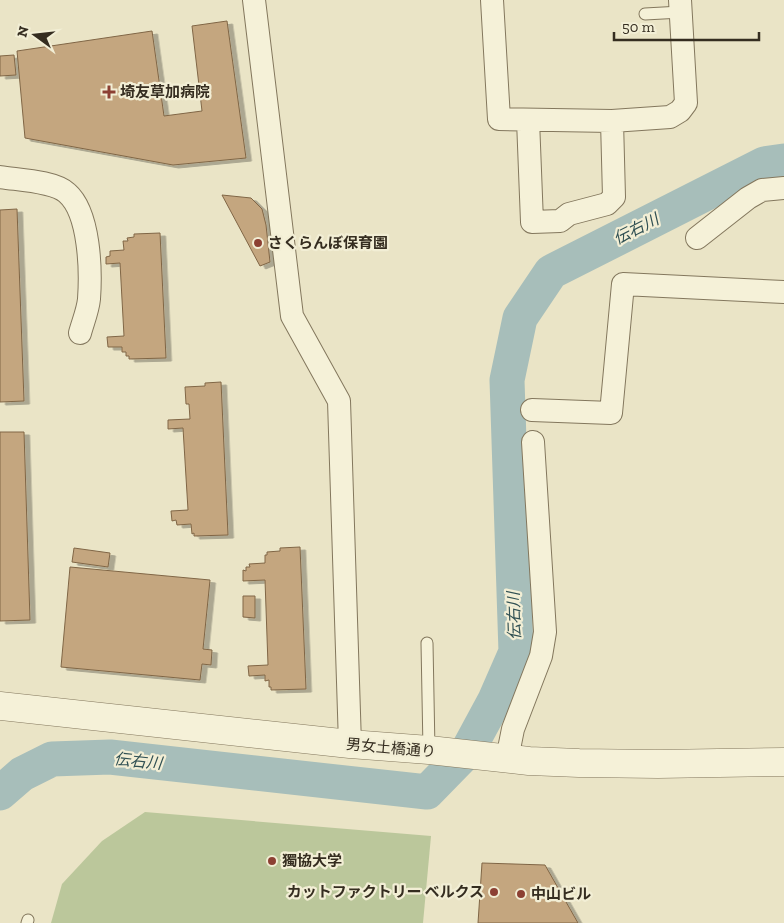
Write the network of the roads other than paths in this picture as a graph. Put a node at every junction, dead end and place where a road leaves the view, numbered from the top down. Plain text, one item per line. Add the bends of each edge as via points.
1 (254, 0) edge
2 (492, 0) edge
3 (681, 6) edge
4 (645, 14) dead end
5 (528, 120) junction
6 (612, 121) junction
7 (0, 178) edge
8 (784, 188) edge
9 (697, 238) dead end
10 (784, 292) edge
11 (80, 333) dead end
12 (532, 410) dead end
13 (533, 442) dead end
14 (427, 644) dead end
15 (0, 706) edge
16 (350, 744) junction
17 (429, 750) junction
18 (500, 759) junction
19 (784, 762) edge

1 - 16 street via 292,316 339,401
2 - 5 street via 499,119
3 - 4 lane
3 - 6 street via 686,103 670,116
5 - 6 street
5 - 6 street via 532,222 560,221 569,214 607,204 614,197
7 - 11 street via 50,185 66,192 78,206 87,240 89,282 89,301
8 - 9 street via 762,190 748,198
10 - 12 street via 623,284 611,413
13 - 18 street via 545,632 541,656
14 - 17 lane
15 - 16 street, 男女土橋通り
16 - 17 street, 男女土橋通り
17 - 18 street, 男女土橋通り
18 - 19 street, 男女土橋通り via 579,764

